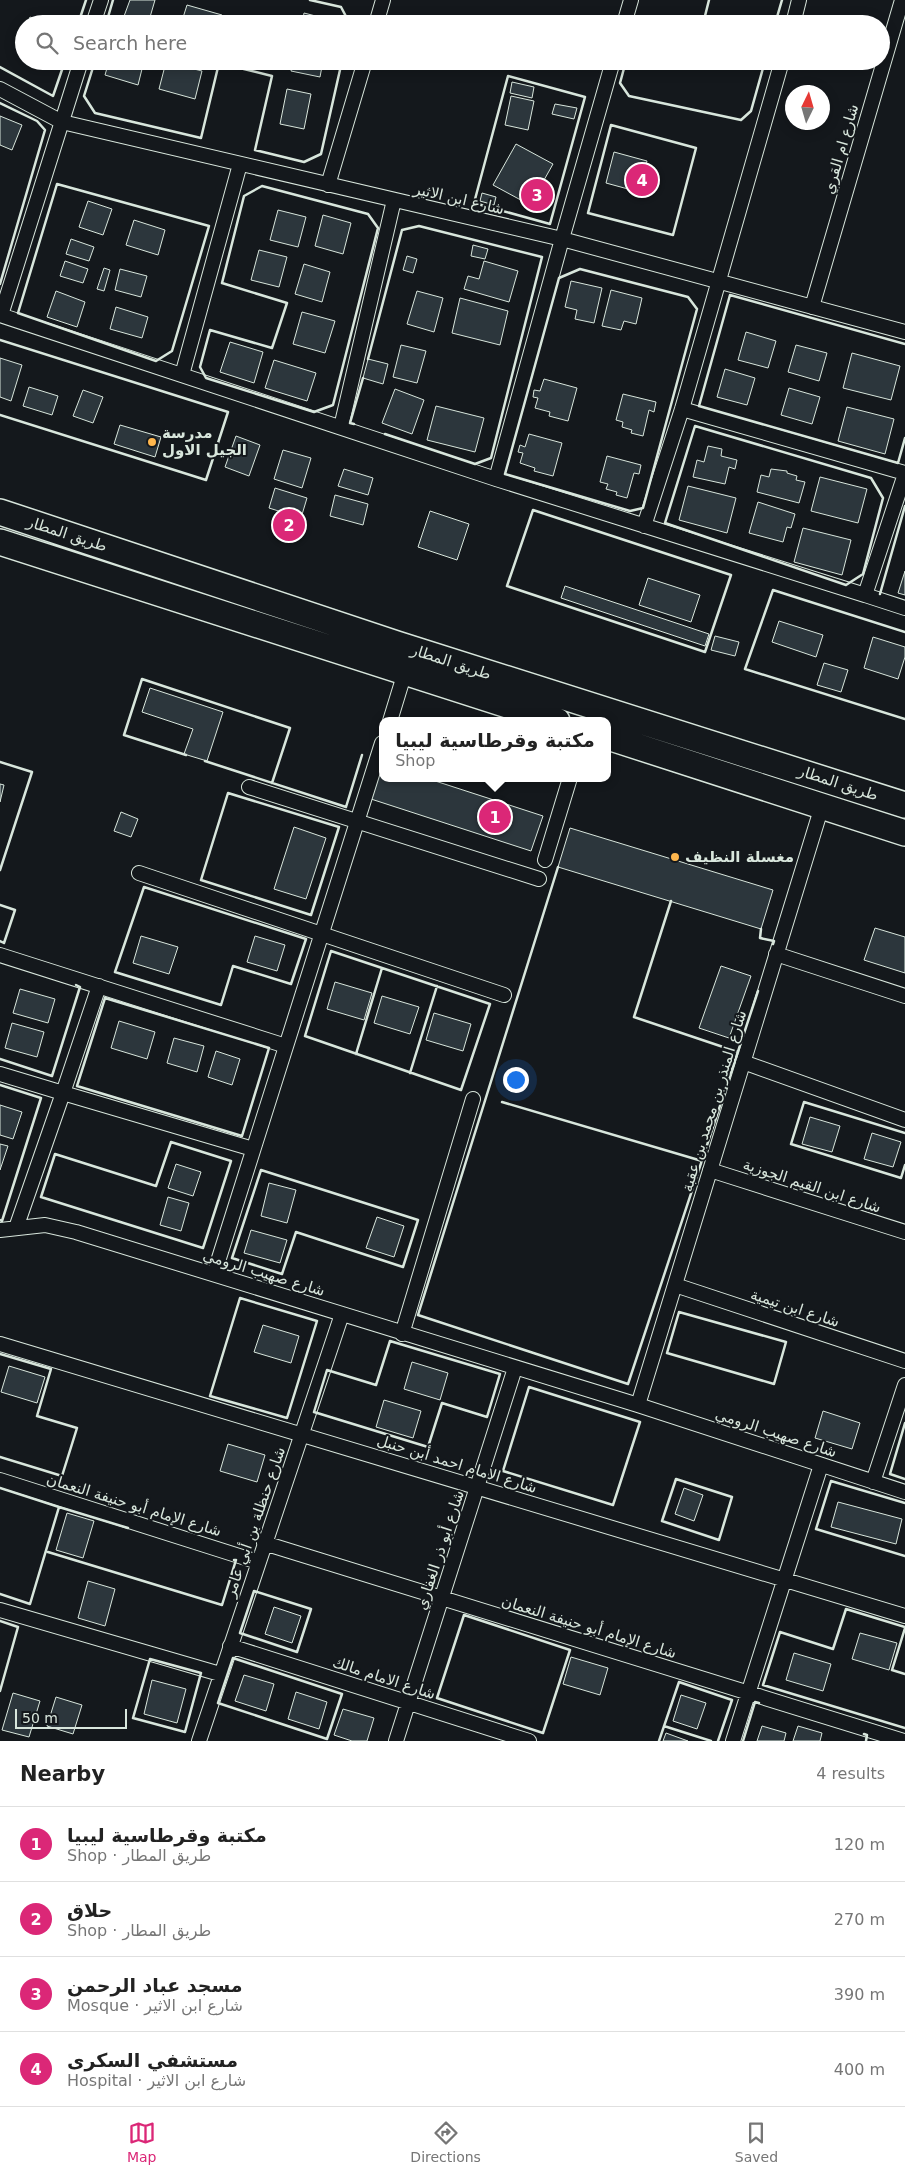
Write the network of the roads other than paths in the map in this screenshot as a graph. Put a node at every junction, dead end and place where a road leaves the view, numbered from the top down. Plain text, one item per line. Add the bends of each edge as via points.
1 (100, 0) edge
2 (383, 0) edge
3 (631, 0) edge
4 (799, 0) edge
5 (902, 0) edge
6 (96, 15) edge
7 (379, 15) edge
8 (627, 15) edge
9 (795, 15) edge
10 (890, 41) edge
11 (78, 70) edge
12 (362, 70) edge
13 (611, 70) edge
14 (779, 70) edge
15 (881, 70) edge
16 (0, 89) edge
17 (62, 122) junction
18 (240, 164) junction
19 (328, 185) junction
20 (394, 200) junction
21 (562, 239) junction
22 (720, 282) junction
23 (812, 307) junction
24 (0, 315) edge
25 (905, 332) edge
26 (182, 375) junction
27 (682, 410) junction
28 (341, 427) junction
29 (905, 474) edge
30 (496, 479) junction
31 (0, 512) edge
32 (644, 526) junction
33 (0, 542) edge
34 (865, 595) junction
35 (905, 608) edge
36 (405, 672) junction
37 (391, 717) edge
38 (545, 717) edge
39 (611, 738) edge
40 (379, 753) edge
41 (569, 782) edge
42 (249, 787) dead end
43 (905, 805) edge
44 (822, 806) junction
45 (358, 822) junction
46 (905, 833) edge
47 (545, 860) dead end
48 (139, 873) dead end
49 (539, 879) dead end
50 (322, 935) junction
51 (776, 954) junction
52 (0, 955) edge
53 (99, 986) junction
54 (504, 995) dead end
55 (905, 996) edge
56 (286, 1046) junction
57 (743, 1062) junction
58 (0, 1074) edge
59 (63, 1092) junction
60 (473, 1099) dead end
61 (905, 1120) edge
62 (254, 1149) junction
63 (710, 1170) junction
64 (16, 1228) junction
65 (0, 1230) edge
66 (905, 1232) edge
67 (214, 1274) junction
68 (675, 1285) junction
69 (342, 1314) junction
70 (402, 1334) junction
71 (0, 1344) edge
72 (905, 1361) edge
73 (515, 1368) junction
74 (905, 1385) edge
75 (638, 1405) junction
76 (301, 1434) junction
77 (821, 1465) junction
78 (0, 1480) edge
79 (873, 1482) junction
80 (477, 1488) junction
81 (905, 1492) edge
82 (264, 1543) junction
83 (258, 1562) junction
84 (784, 1580) junction
85 (442, 1599) junction
86 (0, 1610) edge
87 (905, 1616) edge
88 (230, 1646) junction
89 (220, 1674) junction
90 (749, 1693) junction
91 (408, 1703) junction
92 (199, 1741) edge
93 (396, 1741) edge
94 (529, 1741) edge
95 (733, 1741) edge
96 (904, 1741) edge

1 - 6 street
2 - 7 street
3 - 8 street
4 - 9 street
5 - 10 street, شارع ام القري
11 - 17 street
12 - 19 street
13 - 21 street
14 - 22 street
15 - 23 street, شارع ام القري
16 - 17 street, شارع ابن الاثير
17 - 18 street, شارع ابن الاثير
17 - 24 street
18 - 19 street, شارع ابن الاثير
18 - 26 street
19 - 20 street, شارع ابن الاثير
20 - 21 street, شارع ابن الاثير
20 - 28 street
21 - 22 street, شارع ابن الاثير
21 - 30 street
22 - 23 street, شارع ابن الاثير
22 - 27 street
23 - 25 street, شارع ابن الاثير
24 - 26 street
26 - 28 street
27 - 29 street
27 - 32 street
28 - 30 street
29 - 34 street
30 - 32 street
31 - 43 highway, طريق المطار via 397,644
32 - 34 street
33 - 36 highway, طريق المطار
34 - 35 street
36 - 37 street
36 - 38 highway, طريق المطار
39 - 44 highway, طريق المطار
40 - 45 street
41 - 47 street
42 - 45 street
44 - 46 highway, طريق المطار
44 - 51 street, شارع المنذر بن محمد بن عقبة
45 - 49 street
45 - 50 street
48 - 50 street
50 - 54 street
50 - 56 street
51 - 55 street
51 - 57 street, شارع المنذر بن محمد بن عقبة
52 - 53 street
53 - 56 street
53 - 59 street
56 - 62 street
57 - 61 street
57 - 63 street, شارع المنذر بن محمد بن عقبة
58 - 59 street
59 - 62 street
59 - 64 street
60 - 70 street
62 - 67 street
63 - 66 street, شارع ابن القيم الجوزية
63 - 68 street, شارع المنذر بن محمد بن عقبة
64 - 65 street, شارع صهيب الرومي
64 - 67 street, شارع صهيب الرومي via 45,1225 76,1232
67 - 69 street, شارع صهيب الرومي
68 - 72 street, شارع ابن تيمية
68 - 75 street, شارع المنذر بن محمد بن عقبة
69 - 70 street, شارع صهيب الرومي
69 - 76 street, شارع حنظلة بن أبي عامر
70 - 73 street, شارع صهيب الرومي
71 - 76 street, شارع الامام احمد أبن حنبل
73 - 75 street, شارع صهيب الرومي
73 - 80 street, شارع أبو ذر الغفاري
74 - 79 street
75 - 77 street, شارع صهيب الرومي
76 - 80 street, شارع الامام احمد أبن حنبل
76 - 82 street, شارع حنظلة بن أبي عامر
77 - 79 street, شارع صهيب الرومي
77 - 84 street
78 - 83 street, شارع الإمام أبو حنيفة النعمان
79 - 81 street, شارع صهيب الرومي
80 - 84 street, شارع الامام احمد أبن حنبل
80 - 85 street, شارع أبو ذر الغفاري
82 - 83 street, شارع حنظلة بن أبي عامر
82 - 85 street, شارع الإمام أبو حنيفة النعمان
83 - 88 street, شارع حنظلة بن أبي عامر
84 - 87 street, شارع الامام احمد أبن حنبل
84 - 90 street
85 - 90 street, شارع الإمام أبو حنيفة النعمان
85 - 91 street, شارع أبو ذر الغفاري
86 - 89 street
88 - 89 street, شارع حنظلة بن أبي عامر
88 - 91 street, شارع الامام مالك
89 - 92 street, شارع حنظلة بن أبي عامر
90 - 95 street
90 - 96 street, شارع الإمام أبو حنيفة النعمان
91 - 93 street, شارع أبو ذر الغفاري
91 - 94 street, شارع الامام مالك

